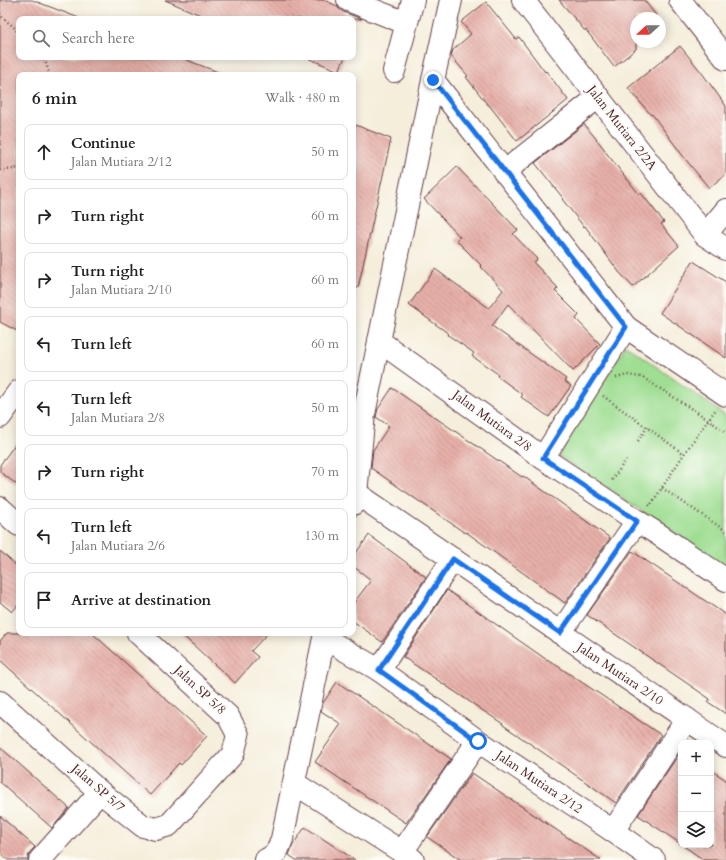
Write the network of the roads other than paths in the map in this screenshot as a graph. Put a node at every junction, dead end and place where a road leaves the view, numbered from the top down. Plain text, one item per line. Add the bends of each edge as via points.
1 (348, 0) edge
2 (413, 0) edge
3 (452, 0) edge
4 (523, 0) edge
5 (680, 0) edge
6 (406, 23) junction
7 (726, 59) edge
8 (394, 72) dead end
9 (433, 80) junction
10 (598, 97) junction
11 (504, 172) junction
12 (726, 210) edge
13 (705, 235) junction
14 (726, 249) edge
15 (626, 327) junction
16 (379, 341) junction
17 (726, 394) edge
18 (16, 395) edge
19 (0, 417) edge
20 (543, 458) junction
21 (356, 481) edge
22 (356, 499) edge
23 (0, 508) edge
24 (641, 512) junction
25 (16, 522) edge
26 (453, 559) junction
27 (726, 580) edge
28 (560, 633) junction
29 (141, 636) edge
30 (325, 636) edge
31 (379, 670) junction
32 (0, 702) edge
33 (687, 720) junction
34 (478, 741) junction
35 (726, 746) edge
36 (294, 783) junction
37 (100, 792) junction
38 (198, 792) joint
39 (613, 831) junction
40 (408, 856) edge
41 (40, 860) edge
42 (266, 860) edge
43 (654, 860) edge

1 - 6 street
2 - 6 street
3 - 9 street
4 - 10 street, Jalan Mutiara 2/2A
5 - 7 street
6 - 8 street
9 - 11 street
9 - 16 street
10 - 11 street
10 - 13 street, Jalan Mutiara 2/2A
11 - 15 street
12 - 13 street
13 - 14 street, Jalan Mutiara 2/2A
15 - 17 street
15 - 20 street
16 - 20 street, Jalan Mutiara 2/8
16 - 21 street via 364,414
18 - 19 street
20 - 24 street, Jalan Mutiara 2/8
22 - 26 street, Jalan Mutiara 2/10
23 - 25 street
24 - 27 street, Jalan Mutiara 2/8 via 658,534
24 - 28 street
26 - 28 street, Jalan Mutiara 2/10
26 - 31 street
28 - 33 street, Jalan Mutiara 2/10
29 - 38 street, Jalan SP 5/8 via 228,716 238,735 233,754
30 - 31 street, Jalan Mutiara 2/12
30 - 36 street
31 - 34 street, Jalan Mutiara 2/12
32 - 37 street, Jalan SP 5/7
33 - 35 street, Jalan Mutiara 2/10
33 - 39 street
34 - 39 street, Jalan Mutiara 2/12
34 - 40 street
36 - 40 street
36 - 42 street via 279,849
37 - 38 street, Jalan SP 5/7 via 143,826 156,829 169,825
37 - 41 street
39 - 43 street, Jalan Mutiara 2/12

